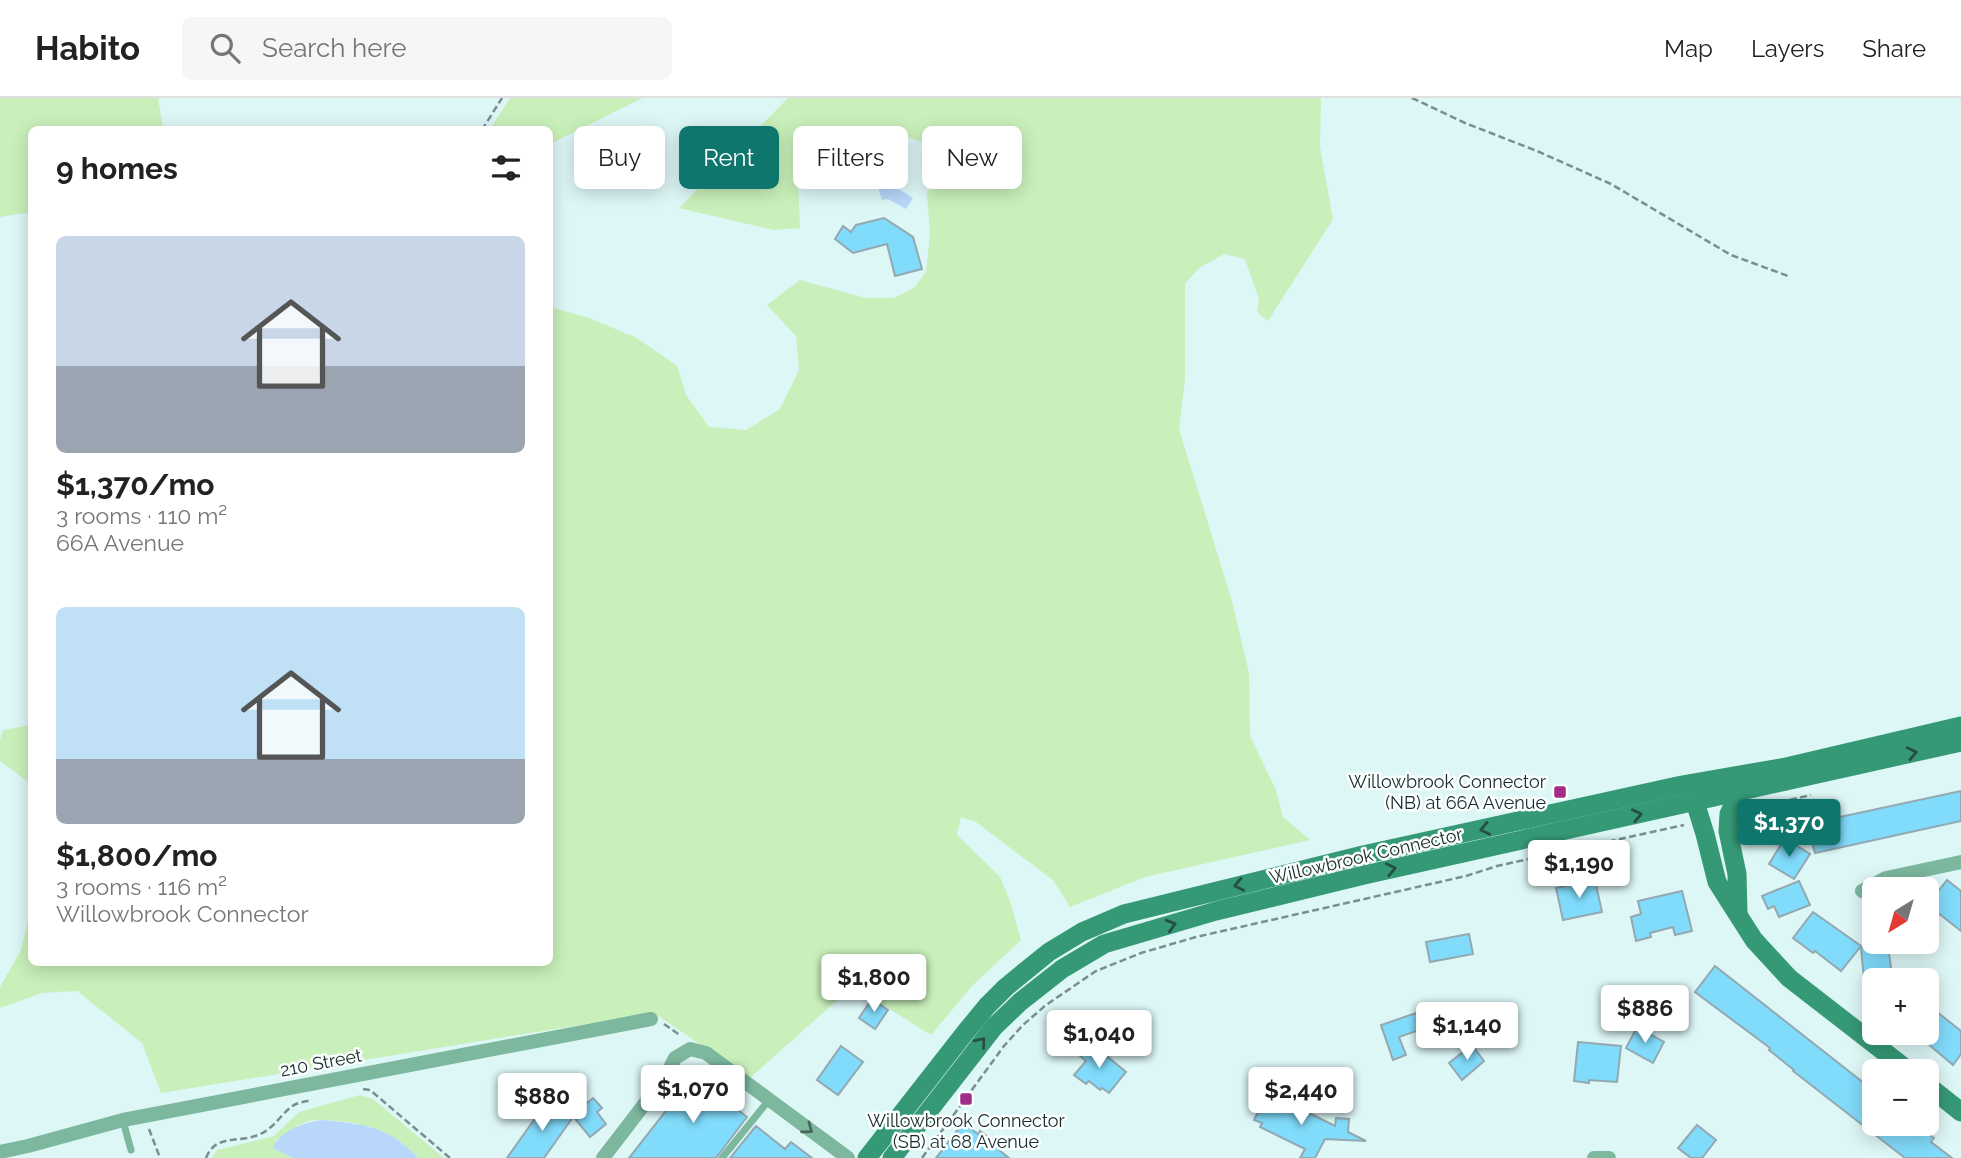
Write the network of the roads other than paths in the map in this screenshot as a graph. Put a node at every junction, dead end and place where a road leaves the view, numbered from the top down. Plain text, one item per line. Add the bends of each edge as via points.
1 (1961, 726) edge
2 (1961, 742) edge
3 (1786, 767) junction
4 (1739, 793) junction
5 (1695, 802) junction
6 (1961, 862) edge
7 (1890, 877) edge
8 (1738, 915) junction
9 (651, 1019) road end
10 (1894, 1059) edge
11 (1939, 1095) edge
12 (769, 1100) junction
13 (1961, 1112) edge
14 (123, 1120) junction
15 (131, 1150) dead end
16 (0, 1152) edge
17 (603, 1158) edge
18 (722, 1158) edge
19 (848, 1158) edge
20 (867, 1158) edge
21 (892, 1158) edge
22 (1594, 1158) edge
23 (1609, 1158) edge

1 - 3 main road, Willowbrook Connector
4 -> 2 main road, Willowbrook Connector
3 - 5 main road via 1760,780 1700,793
3 -> 20 main road, Willowbrook Connector via 1381,851 1124,914 1049,952 1006,987
4 - 5 main road, Willowbrook Connector
4 - 8 main road via 1729,814 1728,831 1737,874
5 - 8 main road via 1717,881
21 -> 5 main road, Willowbrook Connector via 994,1027 1062,969 1104,944 1352,878
6 - 7 street
8 - 10 main road via 1789,978
9 - 14 street, 210 Street
11 - 13 main road
12 - 17 street via 687,1045
12 - 18 lane
12 -> 19 street
14 - 15 lane
14 - 16 street, 210 Street
22 - 23 street

